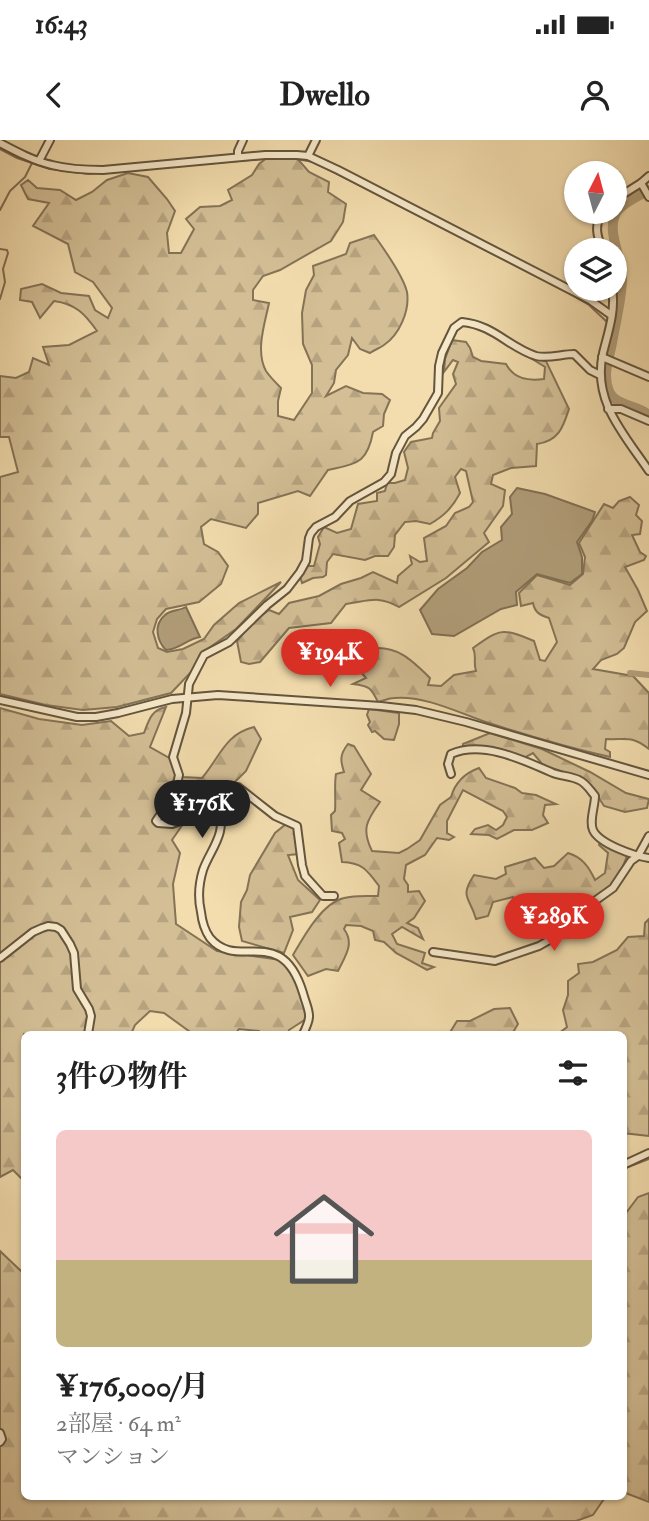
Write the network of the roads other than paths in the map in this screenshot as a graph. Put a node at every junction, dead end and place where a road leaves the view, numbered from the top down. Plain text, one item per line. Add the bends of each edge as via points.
1 (50, 140) edge
2 (243, 140) edge
3 (316, 140) edge
4 (0, 144) edge
5 (308, 156) junction
6 (237, 158) junction
7 (39, 161) junction
8 (649, 176) edge
9 (642, 185) junction
10 (627, 193) edge
11 (649, 197) edge
12 (612, 301) edge
13 (611, 315) junction
14 (603, 358) junction
15 (600, 375) junction
16 (649, 377) edge
17 (608, 409) junction
18 (649, 421) edge
19 (649, 471) edge
20 (187, 698) junction
21 (0, 700) edge
22 (451, 774) dead end
23 (649, 775) edge
24 (217, 809) junction
25 (649, 836) edge
26 (638, 856) junction
27 (649, 858) edge
28 (334, 896) dead end
29 (433, 952) dead end
30 (0, 958) edge
31 (88, 1031) edge
32 (304, 1031) edge
33 (649, 1153) edge
34 (627, 1163) edge
35 (0, 1433) edge
36 (0, 1442) edge

1 - 7 street
2 - 6 street
3 - 5 street
4 - 7 street
5 - 6 street
5 - 13 street via 590,300
6 - 7 street via 103,170
8 - 9 street
9 - 10 street
9 - 11 street
12 - 13 street
13 - 14 street
14 - 15 street
14 - 16 street
15 - 17 street
15 - 20 street via 574,354 538,357 484,327 462,323 454,328 442,352 439,393 423,419 405,436 391,474 316,527 300,572 229,642 204,655
17 - 18 street via 621,409
17 - 19 street
20 - 21 street via 96,716
20 - 23 street via 218,695 416,710
20 - 24 street via 173,757 179,775 173,796 156,821 172,824
22 - 26 street via 451,754 466,749 502,754 579,779 595,796 594,833
24 - 28 street via 231,788 238,786 275,816 297,826 305,876 323,896
24 - 32 street via 220,835 203,870 198,901 205,928 224,949 269,953 288,962 310,1013
25 - 26 street
26 - 27 street
26 - 29 street via 613,888 567,930 539,946 495,961
30 - 31 street via 33,932 48,926 61,930 74,953 76,989 91,1016
33 - 34 street
35 - 36 street

